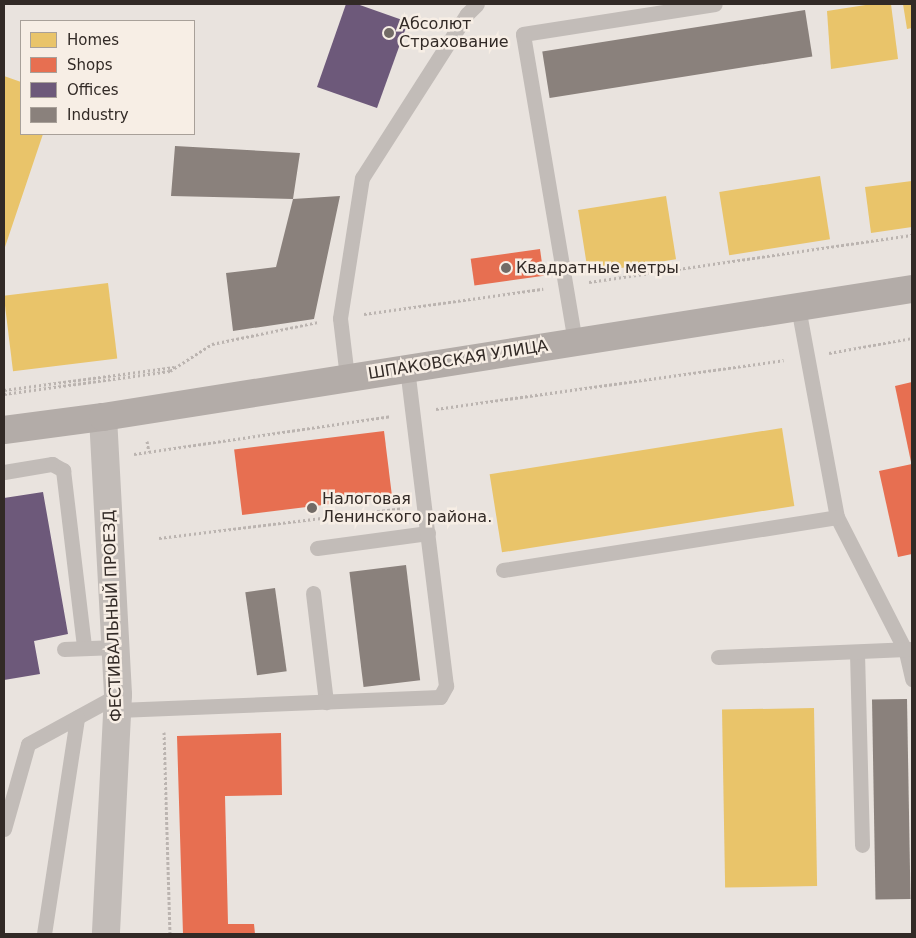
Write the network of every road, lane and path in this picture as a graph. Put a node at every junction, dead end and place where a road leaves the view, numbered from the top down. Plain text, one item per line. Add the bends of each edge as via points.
1 (477, 4) edge
2 (715, 4) edge
3 (912, 289) edge
4 (798, 307) junction
5 (912, 338) edge
6 (575, 342) junction
7 (212, 344) dead end
8 (807, 357) junction
9 (407, 368) junction
10 (347, 377) junction
11 (4, 392) edge
12 (413, 412) junction
13 (103, 417) junction
14 (4, 430) edge
15 (106, 456) junction
16 (4, 472) edge
17 (425, 505) junction
18 (837, 517) junction
19 (428, 533) junction
20 (159, 538) dead end
21 (317, 548) dead end
22 (503, 570) dead end
23 (313, 593) dead end
24 (116, 647) junction
25 (84, 648) junction
26 (64, 649) dead end
27 (909, 650) edge
28 (857, 653) junction
29 (718, 657) dead end
30 (912, 679) edge
31 (326, 702) junction
32 (118, 703) junction
33 (163, 709) junction
34 (77, 718) junction
35 (4, 830) edge
36 (862, 845) dead end
37 (44, 934) edge
38 (106, 934) edge
39 (170, 934) edge

1 - 10 lane via 467,14 362,178 340,318
2 - 6 lane via 523,34
3 - 4 main road, ШПАКОВСКАЯ УЛИЦА
4 - 6 main road, ШПАКОВСКАЯ УЛИЦА
4 - 8 lane
5 - 8 path
6 - 9 main road, ШПАКОВСКАЯ УЛИЦА
7 - 11 path via 170,371
8 - 12 path via 624,380
8 - 18 lane
9 - 10 main road, ШПАКОВСКАЯ УЛИЦА
9 - 12 lane
10 - 13 main road, ШПАКОВСКАЯ УЛИЦА
12 - 15 path
12 - 17 lane
13 - 14 main road, ШПАКОВСКАЯ УЛИЦА
13 - 15 street, ФЕСТИВАЛЬНЫЙ ПРОЕЗД
15 - 24 street, ФЕСТИВАЛЬНЫЙ ПРОЕЗД
16 - 25 lane via 52,464 63,470
17 - 19 lane
17 - 20 path
18 - 22 lane
18 - 27 lane
19 - 21 lane
19 - 31 lane via 446,686 440,697
23 - 31 lane
24 - 25 lane
24 - 32 street, ФЕСТИВАЛЬНЫЙ ПРОЕЗД
25 - 26 lane
27 - 28 lane
27 - 30 lane
28 - 29 lane
28 - 36 lane
31 - 33 lane
32 - 33 lane
32 - 34 lane
32 - 38 street, ФЕСТИВАЛЬНЫЙ ПРОЕЗД
33 - 39 path
34 - 35 lane via 28,744
34 - 37 lane

